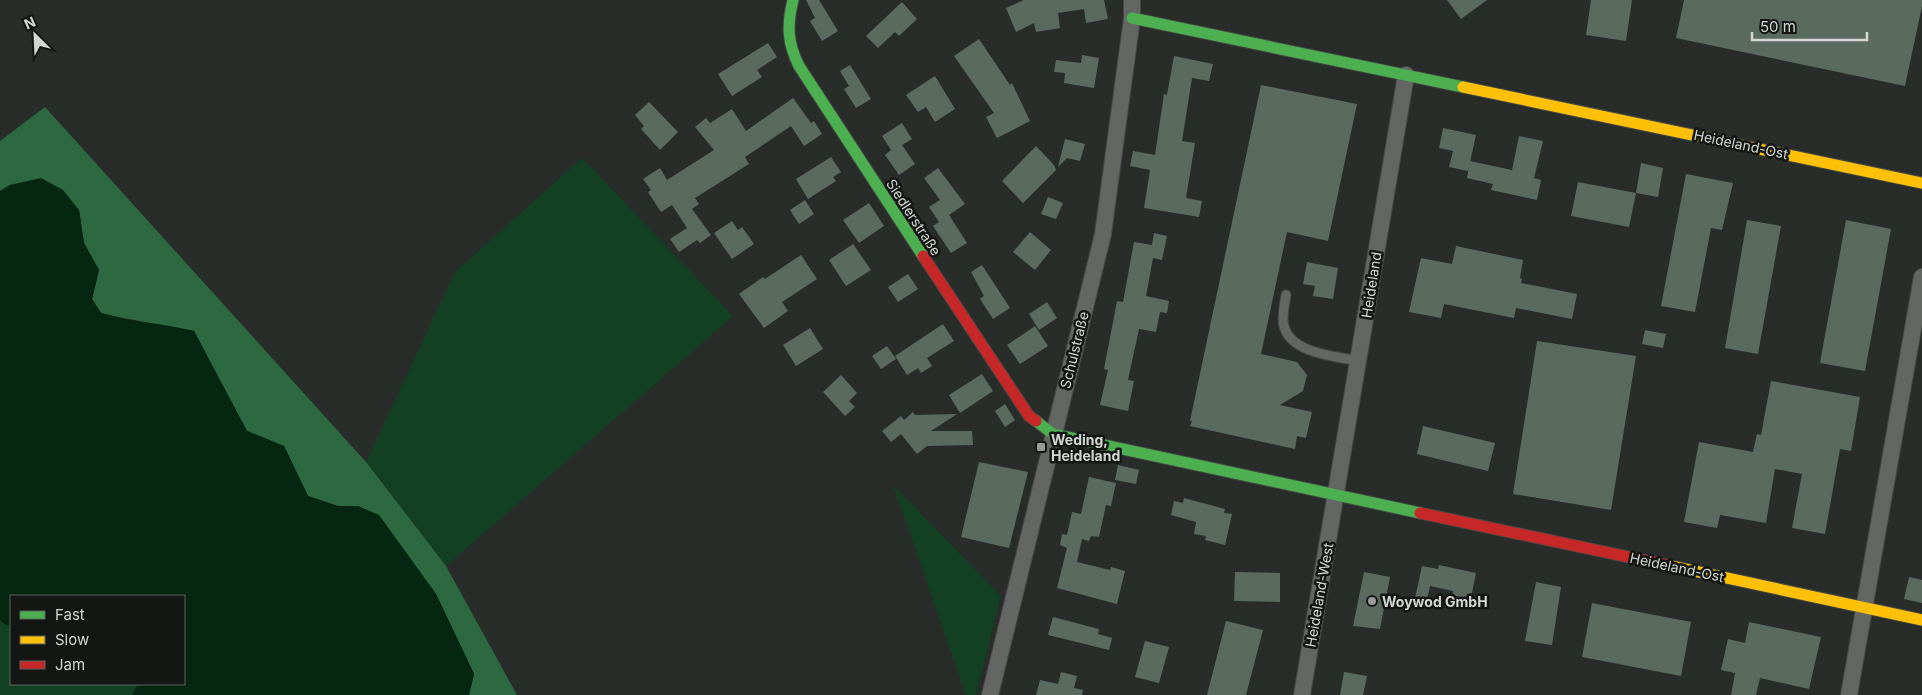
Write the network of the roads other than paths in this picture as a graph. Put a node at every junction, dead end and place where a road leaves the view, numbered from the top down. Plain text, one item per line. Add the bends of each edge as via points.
1 (793, 0) edge
2 (1132, 0) edge
3 (1132, 18) junction
4 (1406, 75) junction
5 (1922, 183) edge
6 (1922, 277) edge
7 (1286, 295) dead end
8 (1358, 362) junction
9 (1053, 434) junction
10 (1336, 496) junction
11 (1864, 607) junction
12 (1922, 620) edge
13 (990, 695) edge
14 (1302, 695) edge
15 (1849, 695) edge

1 - 9 street, Siedlerstraße via 787,24 788,45 805,77 1029,416
2 - 3 street, Schulstraße
3 - 4 street
3 - 9 street, Schulstraße via 1103,234
4 - 5 street, Heideland-Ost
4 - 8 street, Heideland
6 - 11 street
7 - 8 lane via 1284,326 1292,339 1303,348
8 - 10 street, Heideland
9 - 10 street
9 - 13 street, Schulstraße
10 - 11 street, Heideland-Ost
10 - 14 street, Heideland-West
11 - 12 street, Heideland-Ost
11 - 15 street

